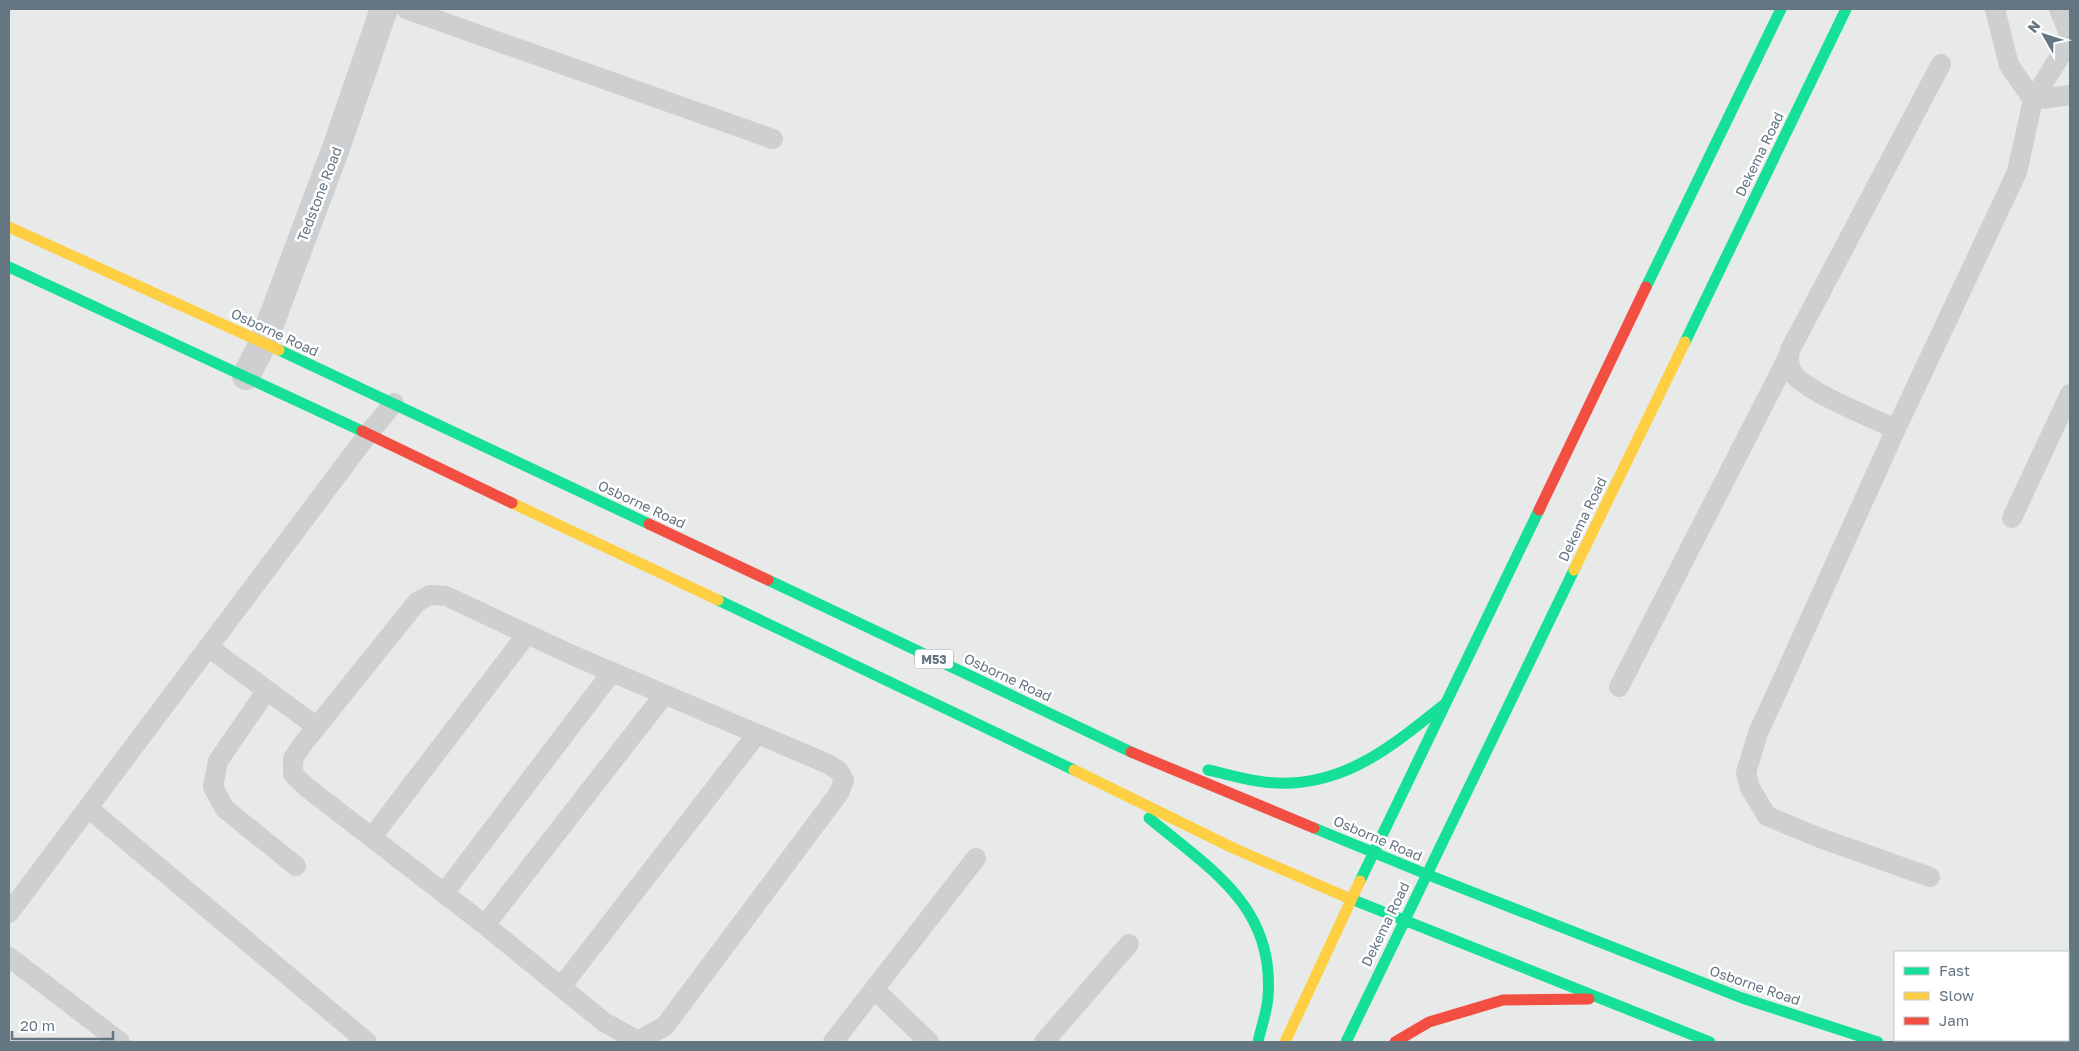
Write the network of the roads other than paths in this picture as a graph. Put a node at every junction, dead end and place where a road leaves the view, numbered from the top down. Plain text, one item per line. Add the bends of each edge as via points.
1 (384, 9) edge
2 (406, 9) edge
3 (1781, 9) edge
4 (1846, 9) edge
5 (1995, 9) edge
6 (2059, 9) edge
7 (2070, 36) edge
8 (2070, 40) edge
9 (1941, 64) dead end
10 (2070, 95) edge
11 (2033, 100) junction
12 (773, 139) dead end
13 (9, 227) edge
14 (9, 266) edge
15 (263, 343) junction
16 (1788, 357) junction
17 (246, 376) junction
18 (2070, 394) edge
19 (394, 403) junction
20 (1896, 429) junction
21 (368, 434) junction
22 (2012, 518) dead end
23 (527, 634) junction
24 (208, 647) junction
25 (612, 672) junction
26 (1619, 687) dead end
27 (267, 690) junction
28 (664, 694) junction
29 (1446, 703) junction
30 (317, 726) junction
31 (757, 734) junction
32 (1133, 753) junction
33 (1114, 789) junction
34 (88, 808) junction
35 (372, 838) junction
36 (1373, 853) junction
37 (976, 858) dead end
38 (296, 866) dead end
39 (1426, 874) junction
40 (1930, 877) dead end
41 (444, 893) junction
42 (1352, 899) junction
43 (9, 914) edge
44 (1404, 919) junction
45 (485, 925) junction
46 (1129, 944) dead end
47 (9, 957) edge
48 (561, 987) junction
49 (874, 989) junction
50 (1602, 999) junction
51 (120, 1042) edge
52 (367, 1042) edge
53 (833, 1042) edge
54 (929, 1042) edge
55 (1044, 1042) edge
56 (1258, 1042) edge
57 (1285, 1042) edge
58 (1346, 1042) edge
59 (1394, 1042) edge
60 (1710, 1042) edge
61 (1878, 1042) edge

1 - 15 street, Tedstone Road
2 - 12 lane
3 - 29 main road
4 - 39 main road, Dekema Road
5 - 11 lane via 2009,65
6 - 7 lane
8 - 11 lane
9 - 16 lane
10 - 11 lane
11 - 20 lane via 2017,172
13 - 15 main road, Osborne Road / M53
14 - 17 main road
15 - 17 street, Tedstone Road
15 - 19 main road, Osborne Road / M53
16 - 20 lane via 1792,372 1806,386
16 - 26 lane
17 - 21 main road
18 - 22 lane
19 - 21 lane
19 - 32 main road, Osborne Road / M53
20 - 40 lane via 1758,733 1746,773 1750,788 1767,816
21 - 24 lane
21 - 33 main road
23 - 25 lane
23 - 30 lane via 446,596 430,595 417,602
23 - 35 lane
24 - 27 lane
24 - 34 lane
25 - 28 lane
25 - 41 lane
27 - 30 lane
27 - 38 lane via 218,761 213,787 225,809
28 - 31 lane
28 - 45 lane
29 - 32 main road via 1379,756 1342,774 1308,783 1269,784
29 - 36 main road
30 - 35 lane via 293,759 293,774
31 - 48 lane
31 - 48 lane via 828,764 839,771 844,780 839,794 665,1026 638,1041 604,1022
32 - 36 main road, Osborne Road / M53
33 - 42 main road via 1233,848
33 - 56 main road via 1231,887 1255,920 1268,963 1268,998
34 - 43 lane
34 - 52 lane
35 - 41 lane
36 - 39 main road, Osborne Road / M53
36 - 42 main road
37 - 49 lane
39 - 44 main road, Dekema Road
39 - 61 main road, Osborne Road / M53 via 1742,998
41 - 45 lane
42 - 44 main road
42 - 57 main road
44 - 50 main road
44 - 58 main road, Dekema Road
45 - 48 lane
46 - 55 lane
47 - 51 lane
49 - 53 lane
49 - 54 lane
50 - 59 main road via 1503,1000 1429,1022
50 - 60 main road

